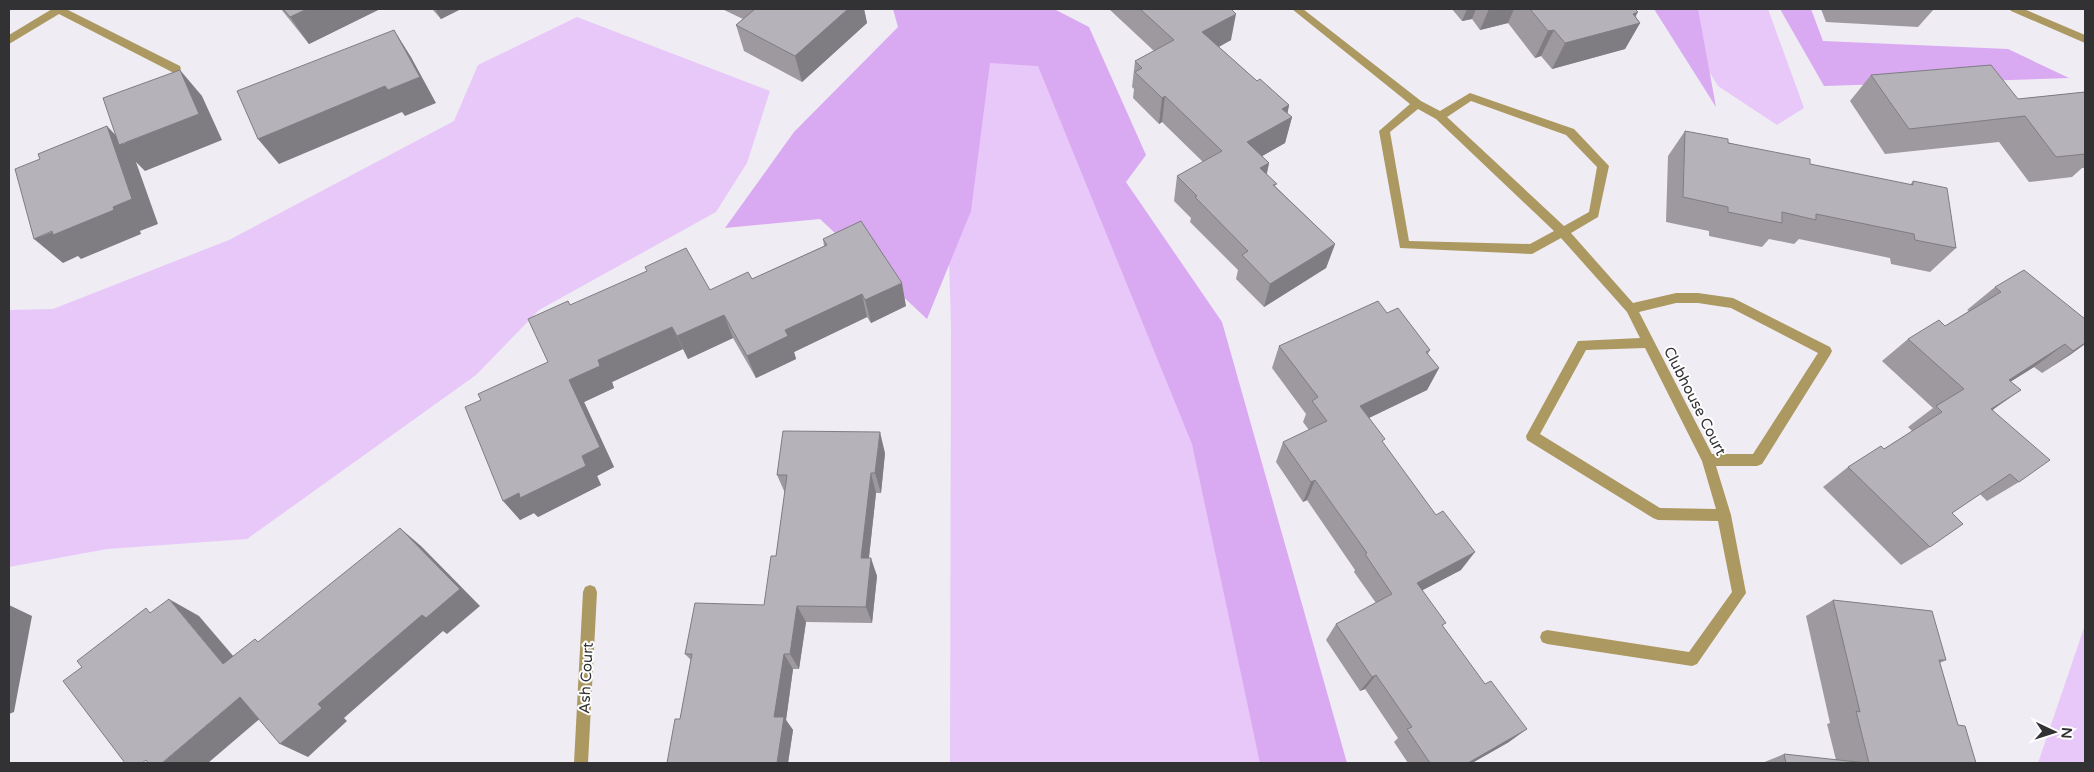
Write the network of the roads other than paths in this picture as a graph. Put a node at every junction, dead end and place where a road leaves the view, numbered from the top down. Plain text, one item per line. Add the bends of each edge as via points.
1 (59, 9) edge
2 (1297, 9) edge
3 (2015, 9) edge
4 (2085, 39) edge
5 (9, 40) edge
6 (176, 69) edge
7 (1417, 104) junction
8 (1440, 116) junction
9 (1564, 232) junction
10 (1631, 309) junction
11 (1648, 343) junction
12 (1708, 460) junction
13 (1724, 515) junction
14 (590, 592) dead end
15 (1547, 638) dead end
16 (581, 763) edge

1 - 5 street
1 - 6 street
2 - 7 street, Clubhouse Court
3 - 4 street
7 - 8 street, Clubhouse Court
7 - 9 street via 1384,131 1404,245 1532,249
8 - 9 street, Clubhouse Court
8 - 9 street via 1470,97 1570,132 1603,166 1594,214
9 - 10 street, Clubhouse Court
10 - 11 street, Clubhouse Court
10 - 12 street via 1676,298 1733,303 1826,350 1757,460
11 - 12 street, Clubhouse Court
11 - 13 street via 1582,345 1532,436 1658,514
12 - 13 street, Clubhouse Court
13 - 15 street, Clubhouse Court via 1739,593 1692,659
14 - 16 street, Ash Court

